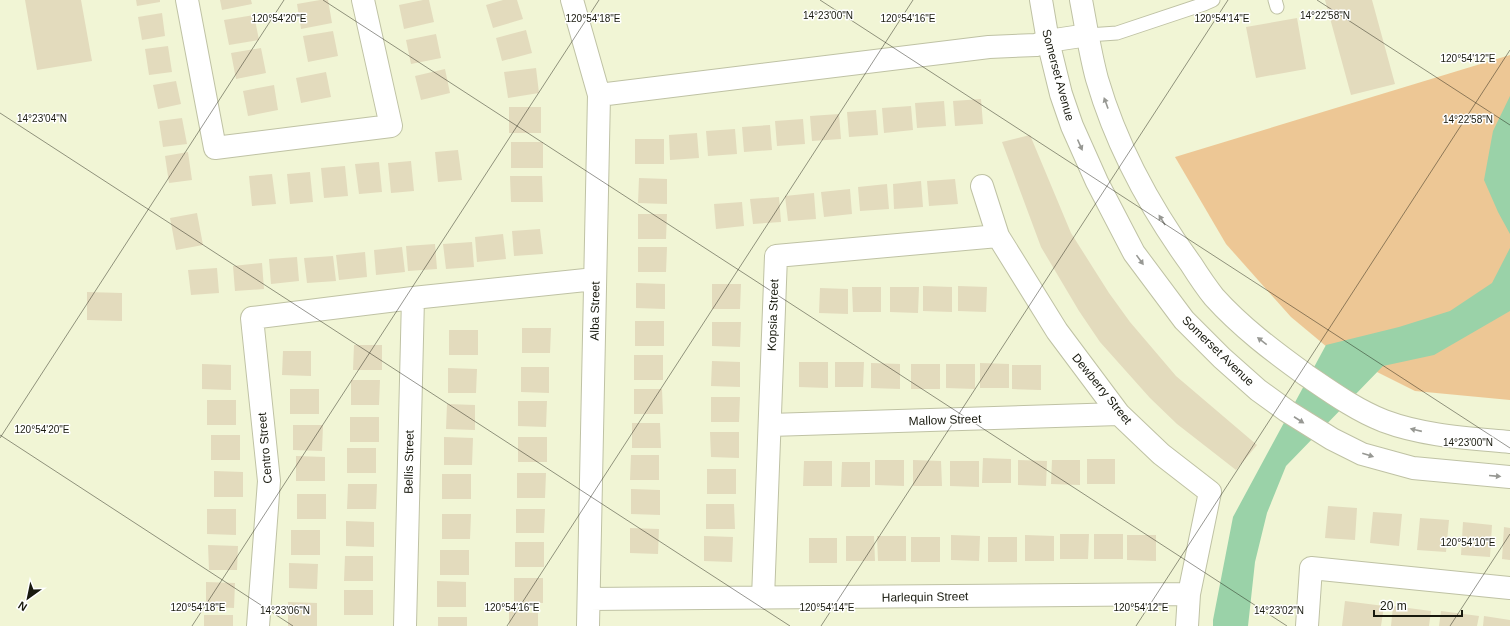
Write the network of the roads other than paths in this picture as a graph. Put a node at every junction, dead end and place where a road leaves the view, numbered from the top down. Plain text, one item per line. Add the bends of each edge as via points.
1 (187, 0) edge
2 (363, 0) edge
3 (572, 0) edge
4 (1041, 0) edge
5 (1081, 0) edge
6 (1212, 0) edge
7 (1088, 35) junction
8 (1048, 41) junction
9 (599, 95) junction
10 (982, 186) dead end
11 (998, 236) junction
12 (595, 279) junction
13 (413, 298) junction
14 (1119, 414) junction
15 (770, 425) junction
16 (1510, 442) edge
17 (1510, 477) edge
18 (1510, 588) edge
19 (1188, 594) junction
20 (763, 598) junction
21 (589, 599) junction
22 (258, 626) edge
23 (405, 626) edge
24 (588, 626) edge
25 (1187, 626) edge
26 (1307, 626) edge

1 - 2 street via 214,148 391,126
3 - 9 street, Alba Street
4 - 8 street, Somerset Avenue
5 - 7 street
6 - 7 lane via 1116,33
7 - 8 street
16 -> 7 street via 1442,435 1385,421 1352,404 1292,365 1241,324 1213,296 1156,211 1109,111 1097,78
8 - 9 street via 1036,45 981,48
8 -> 17 street, Somerset Avenue via 1072,126 1097,182 1134,253 1184,320 1222,358 1287,411 1362,454 1413,468
9 - 12 street, Alba Street
10 - 11 street, Dewberry Street
11 - 14 street, Dewberry Street via 1057,331
11 - 15 street, Kopsia Street via 776,256
12 - 13 street
12 - 21 street, Alba Street
13 - 22 street, Centro Street via 252,318 269,481
13 - 23 street, Bellis Street
14 - 15 street, Mallow Street
14 - 19 street, Dewberry Street via 1161,454 1210,492
15 - 20 street, Kopsia Street
18 - 26 street via 1311,568
19 - 20 street, Harlequin Street
19 - 25 street, Dewberry Street
20 - 21 street, Harlequin Street
21 - 24 street, Alba Street

